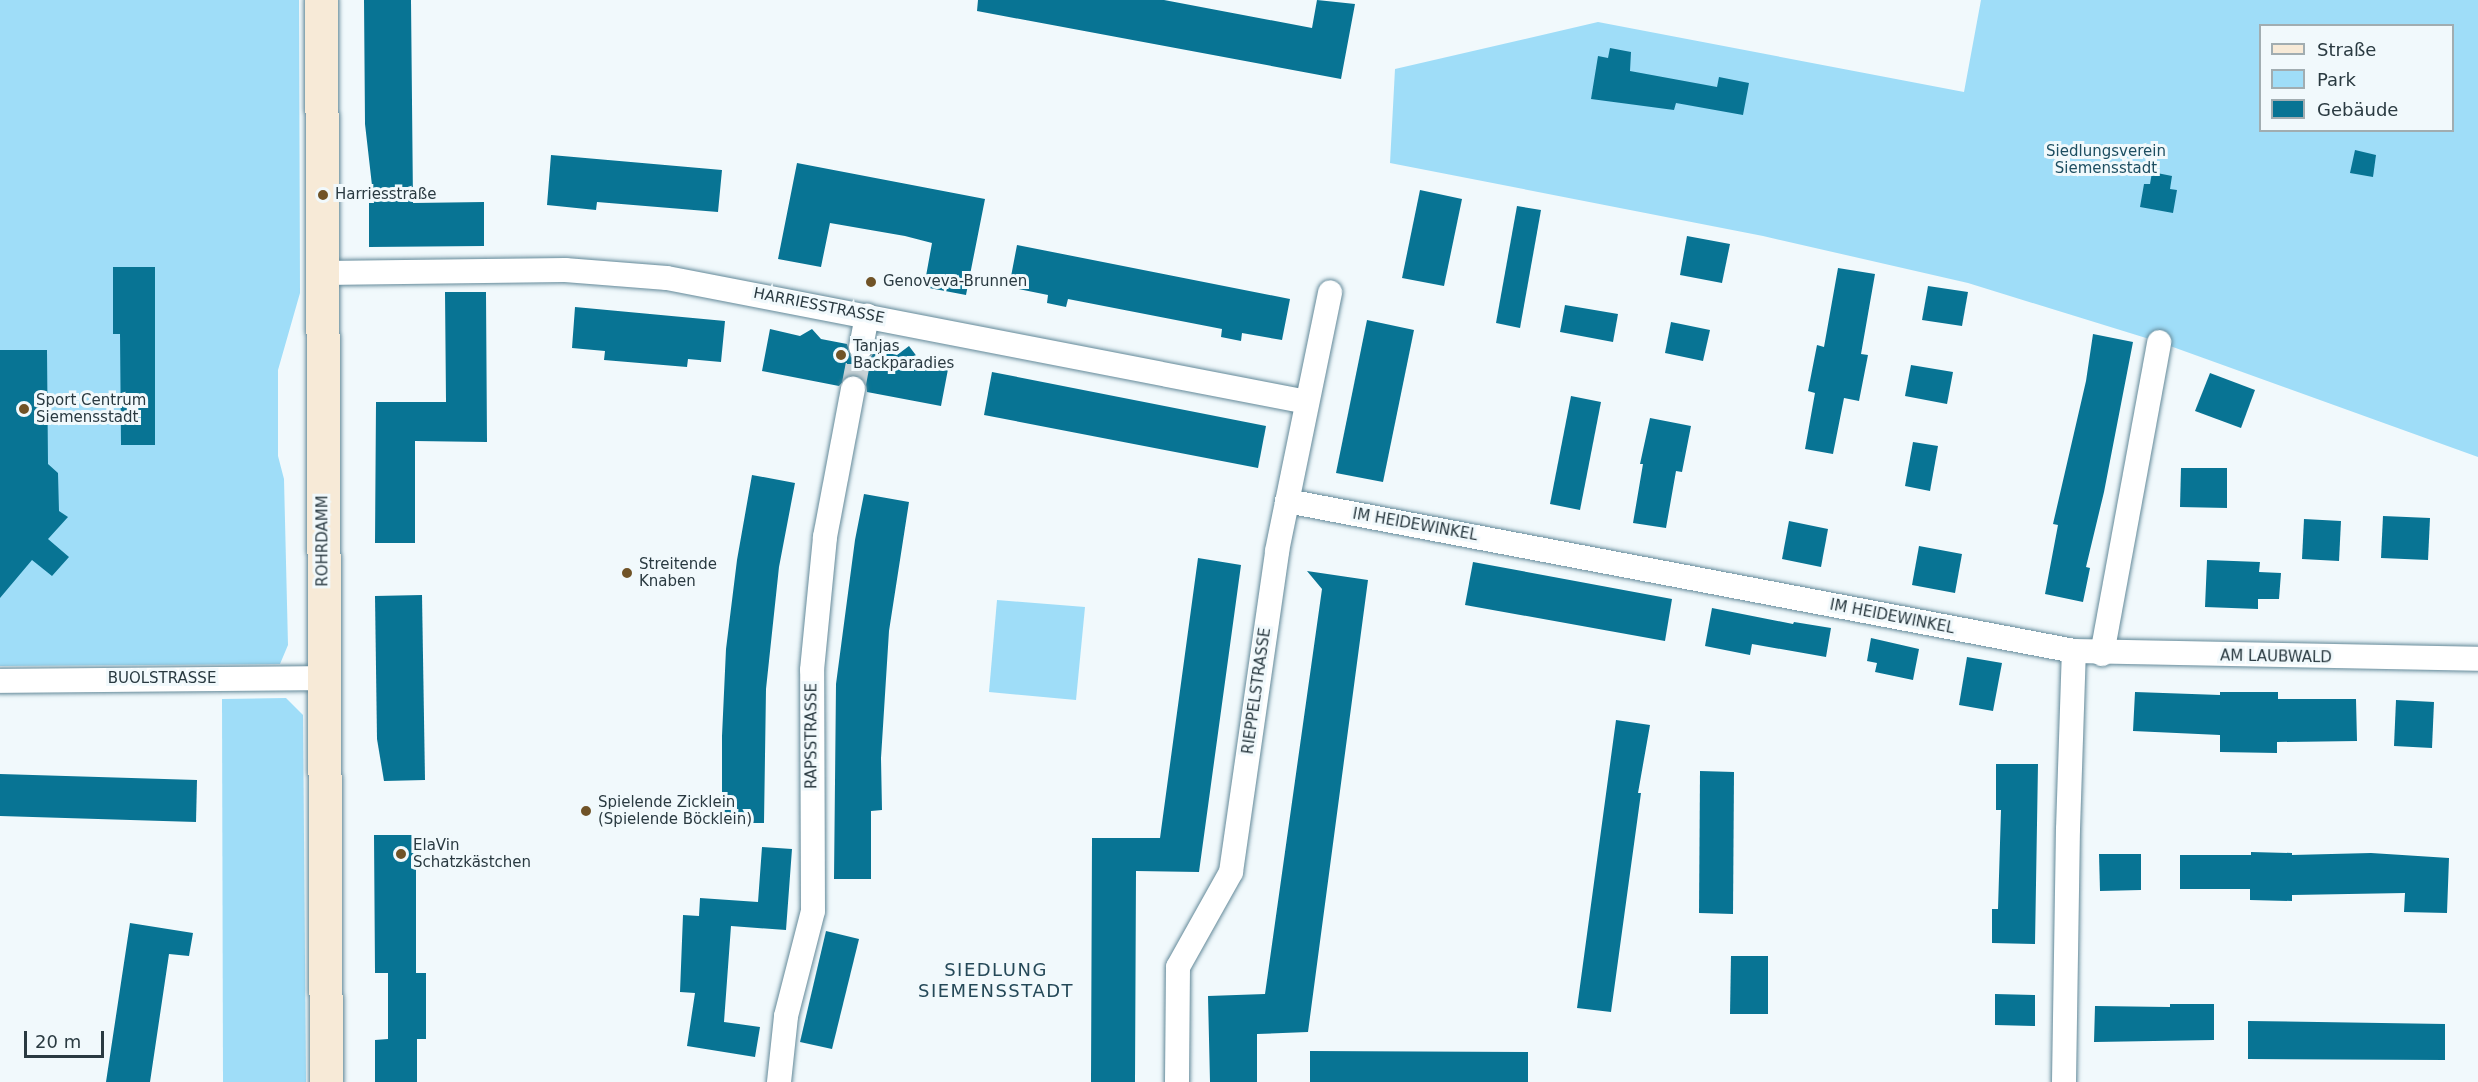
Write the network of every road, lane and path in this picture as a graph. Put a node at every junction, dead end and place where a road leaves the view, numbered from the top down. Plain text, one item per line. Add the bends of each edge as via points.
1 (321, 0) edge
2 (324, 273) junction
3 (1330, 292) dead end
4 (867, 316) junction
5 (2159, 342) dead end
6 (861, 347) tunnel mouth
7 (853, 389) tunnel mouth
8 (1307, 402) junction
9 (1287, 501) junction
10 (2074, 651) junction
11 (2102, 654) junction
12 (2478, 659) edge
13 (324, 678) junction
14 (0, 681) edge
15 (326, 1082) edge
16 (779, 1082) edge
17 (1177, 1082) edge
18 (2064, 1082) edge

1 - 2 main road, ROHRDAMM
2 - 4 street, HARRIESSTRASSE via 580,270 667,278
2 - 13 main road, ROHRDAMM
3 - 8 street, RIEPPELSTRASSE
4 - 6 street
4 - 8 street, HARRIESSTRASSE
5 - 11 street
7 - 16 street, RAPSSTRASSE via 825,537 812,670 813,911 786,1016
8 - 9 street, RIEPPELSTRASSE
9 - 10 street, IM HEIDEWINKEL
9 - 17 street, RIEPPELSTRASSE via 1231,872 1178,967
10 - 11 street, AM LAUBWALD
10 - 18 street
11 - 12 street, AM LAUBWALD
13 - 14 street, BUOLSTRASSE
13 - 15 main road, ROHRDAMM

